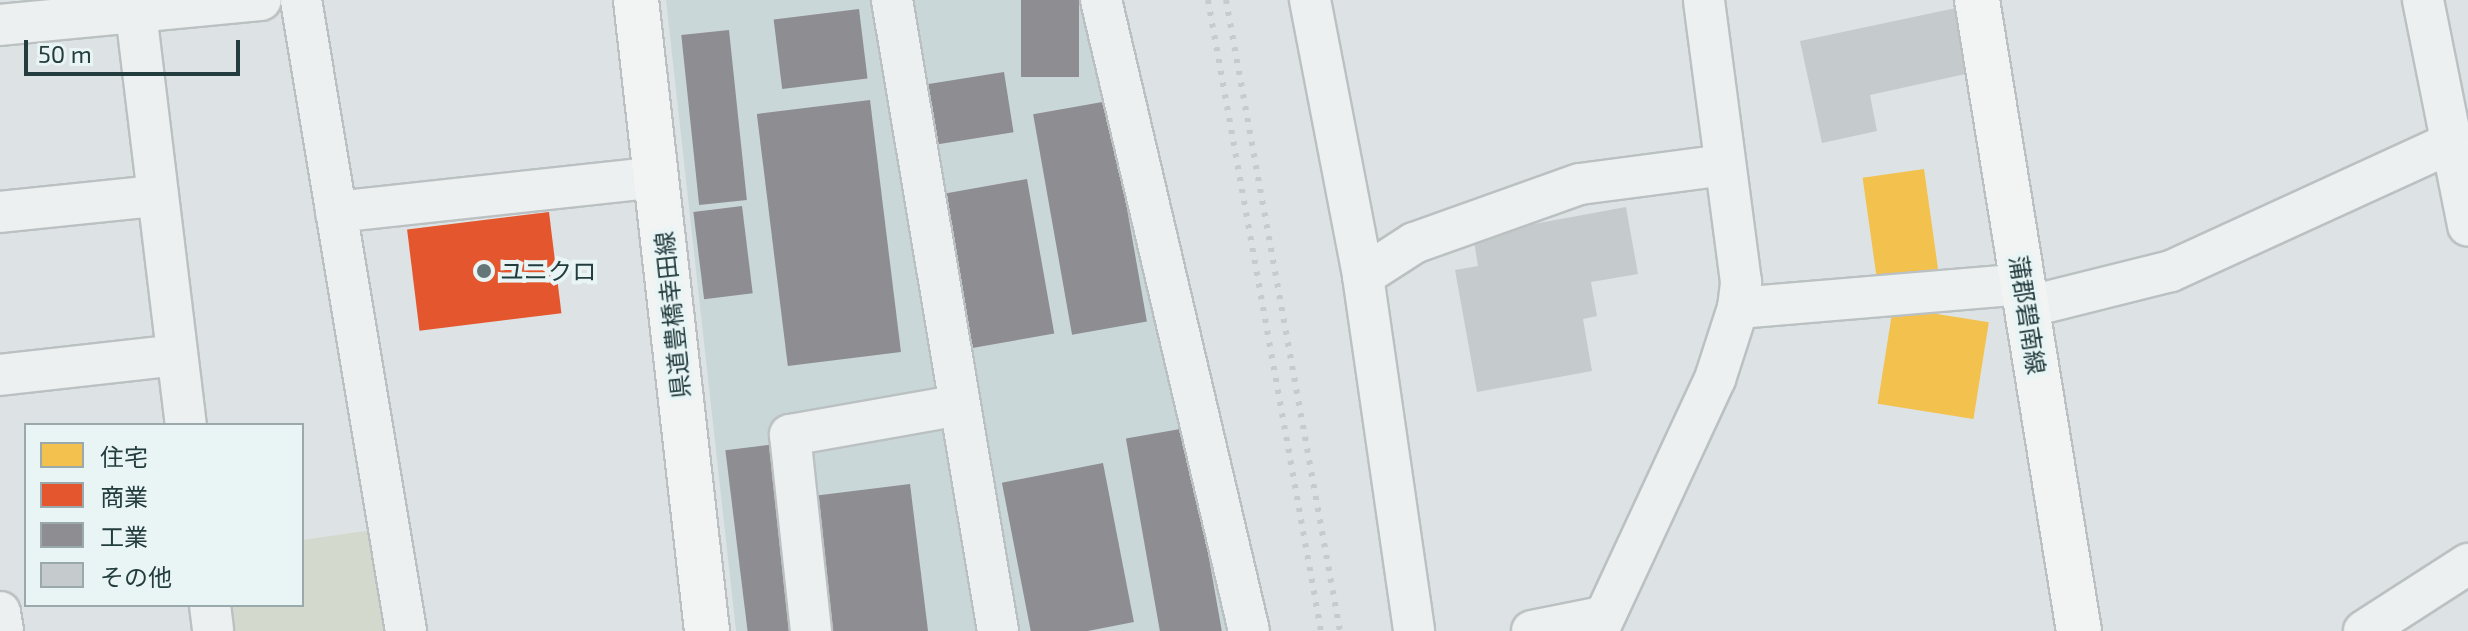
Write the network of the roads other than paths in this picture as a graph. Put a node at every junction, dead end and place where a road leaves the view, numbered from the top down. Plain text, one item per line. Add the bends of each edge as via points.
1 (261, 0) edge
2 (301, 0) edge
3 (636, 0) edge
4 (892, 0) edge
5 (1101, 0) edge
6 (1310, 0) edge
7 (1704, 0) edge
8 (1977, 0) edge
9 (2423, 0) edge
10 (136, 13) junction
11 (0, 25) edge
12 (2448, 144) junction
13 (1724, 165) junction
14 (656, 177) junction
15 (155, 196) junction
16 (0, 212) edge
17 (336, 212) junction
18 (2468, 226) edge
19 (1363, 276) junction
20 (2025, 296) junction
21 (1738, 308) junction
22 (177, 355) junction
23 (0, 375) edge
24 (955, 406) junction
25 (186, 423) edge
26 (2468, 564) edge
27 (210, 607) edge
28 (0, 612) edge
29 (1600, 624) edge
30 (3, 631) edge
31 (213, 631) edge
32 (406, 631) edge
33 (707, 631) edge
34 (811, 631) edge
35 (998, 631) edge
36 (1249, 631) edge
37 (1414, 631) edge
38 (1532, 631) edge
39 (2079, 631) edge
40 (2364, 631) edge

1 - 10 street
2 - 17 street
3 - 14 main road, 県道豊橋幸田線
4 - 24 street
5 - 36 street
6 - 19 street
7 - 13 street
8 - 20 main road, 蒲郡碧南線
9 - 12 street
10 - 11 street
10 - 15 street
12 - 18 street
12 - 20 street via 2171,271
13 - 19 street via 1580,184 1414,243
13 - 21 street
14 - 17 street
14 - 33 main road, 県道豊橋幸田線
15 - 16 street
15 - 22 street
17 - 32 street
19 - 37 street
20 - 21 street
20 - 39 main road, 蒲郡碧南線
21 - 29 street via 1715,379
22 - 23 street
22 - 25 street
24 - 34 street via 790,435
24 - 35 street
26 - 40 street
27 - 31 street
28 - 30 street
29 - 38 street

